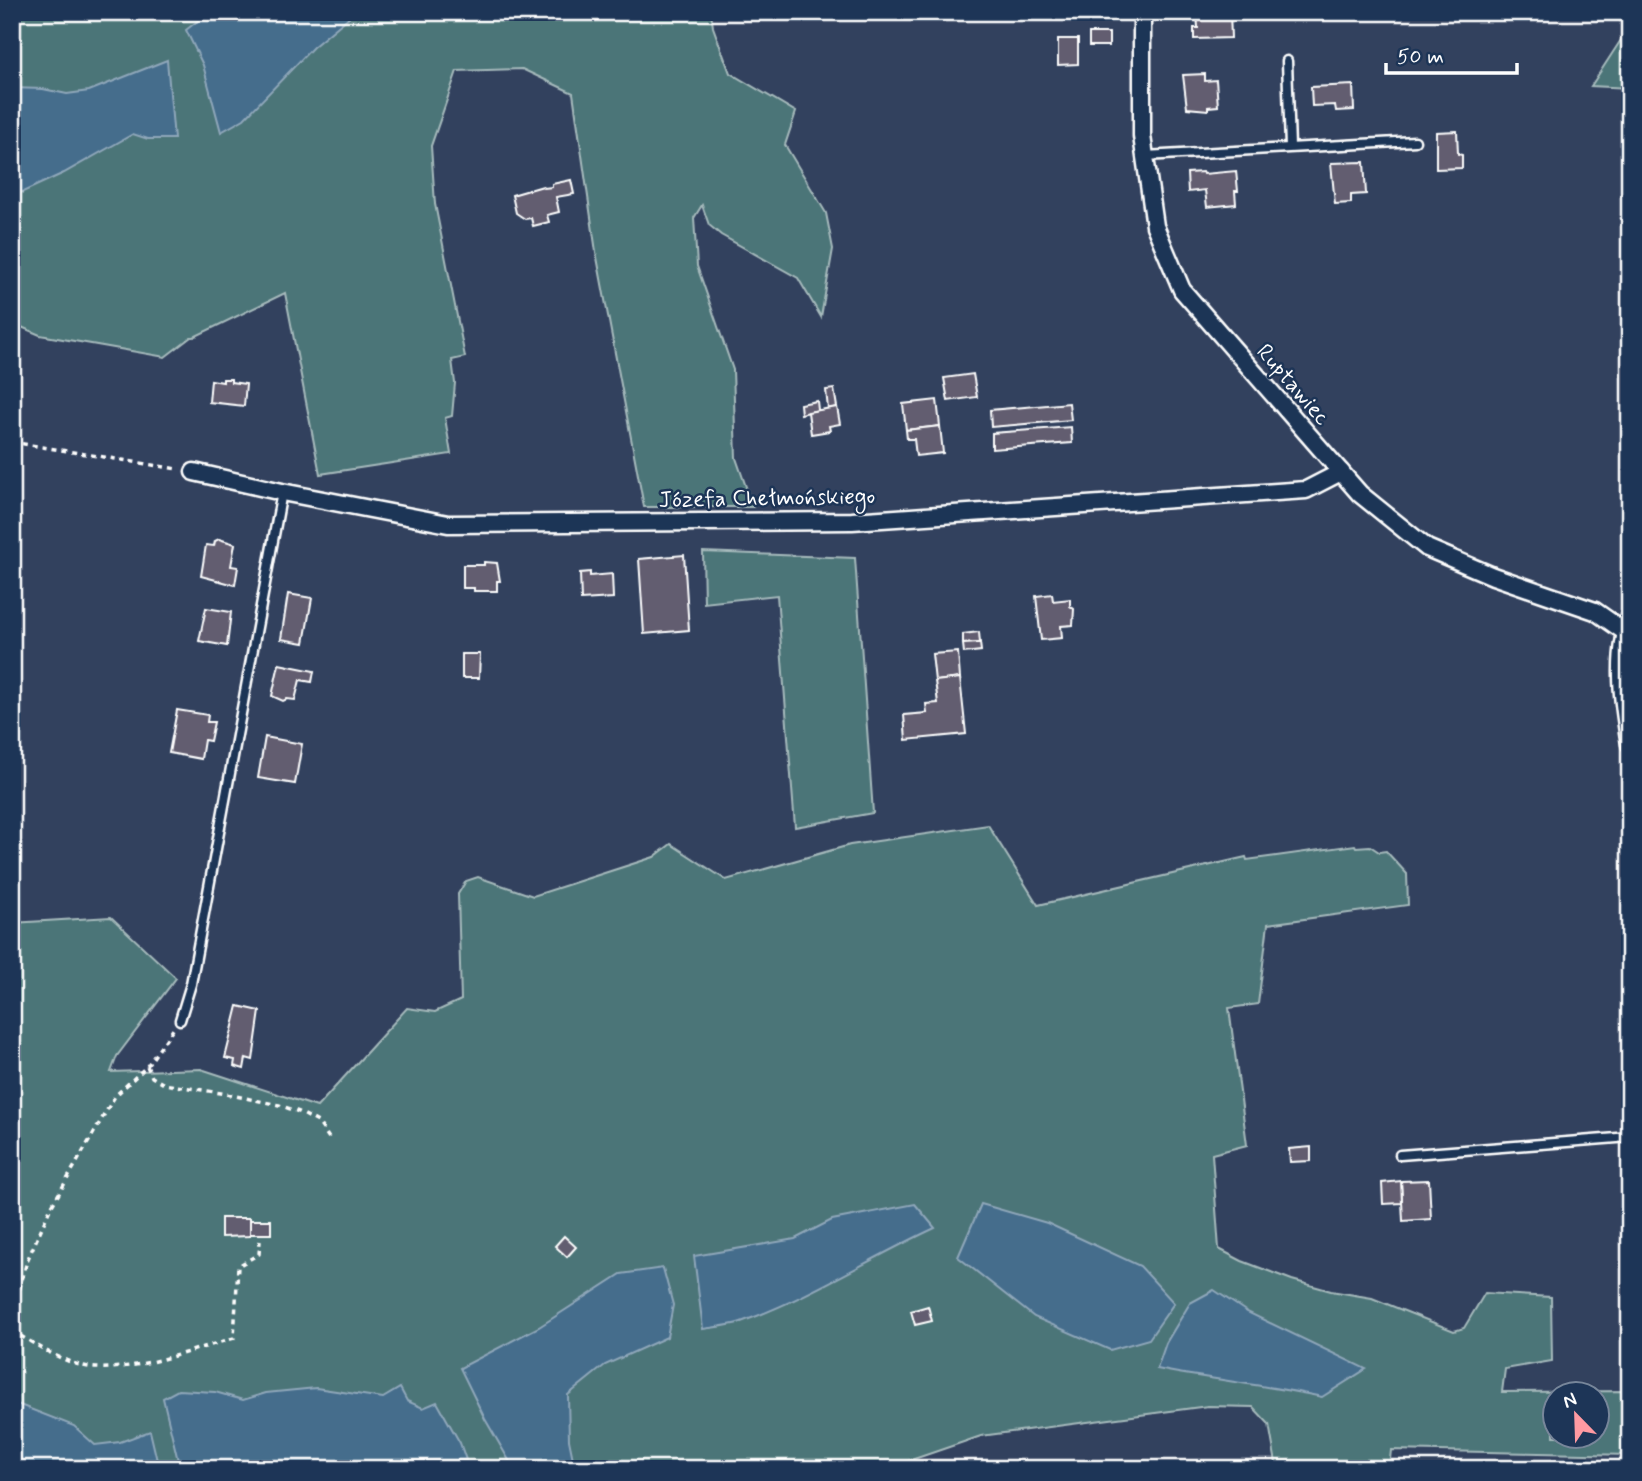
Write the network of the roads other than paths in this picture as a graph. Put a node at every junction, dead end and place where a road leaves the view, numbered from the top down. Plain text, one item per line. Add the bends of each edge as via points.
1 (1142, 12) edge
2 (1287, 61) dead end
3 (1415, 142) dead end
4 (1290, 147) junction
5 (1144, 156) junction
6 (195, 472) road end
7 (1341, 472) junction
8 (282, 492) junction
9 (1627, 625) edge
10 (1630, 744) edge
11 (180, 1020) road end
12 (1630, 1137) edge
13 (1400, 1155) dead end

1 - 5 street, Ruptawiec
2 - 4 lane
3 - 4 lane
4 - 5 lane
5 - 7 street, Ruptawiec via 1154,226 1182,290
6 - 8 street, Józefa Chełmońskiego
7 - 8 street, Józefa Chełmońskiego via 1306,490 852,521 448,524
7 - 9 street, Ruptawiec via 1360,494 1427,548
8 - 11 lane via 191,984
9 - 10 street via 1623,692
12 - 13 lane

